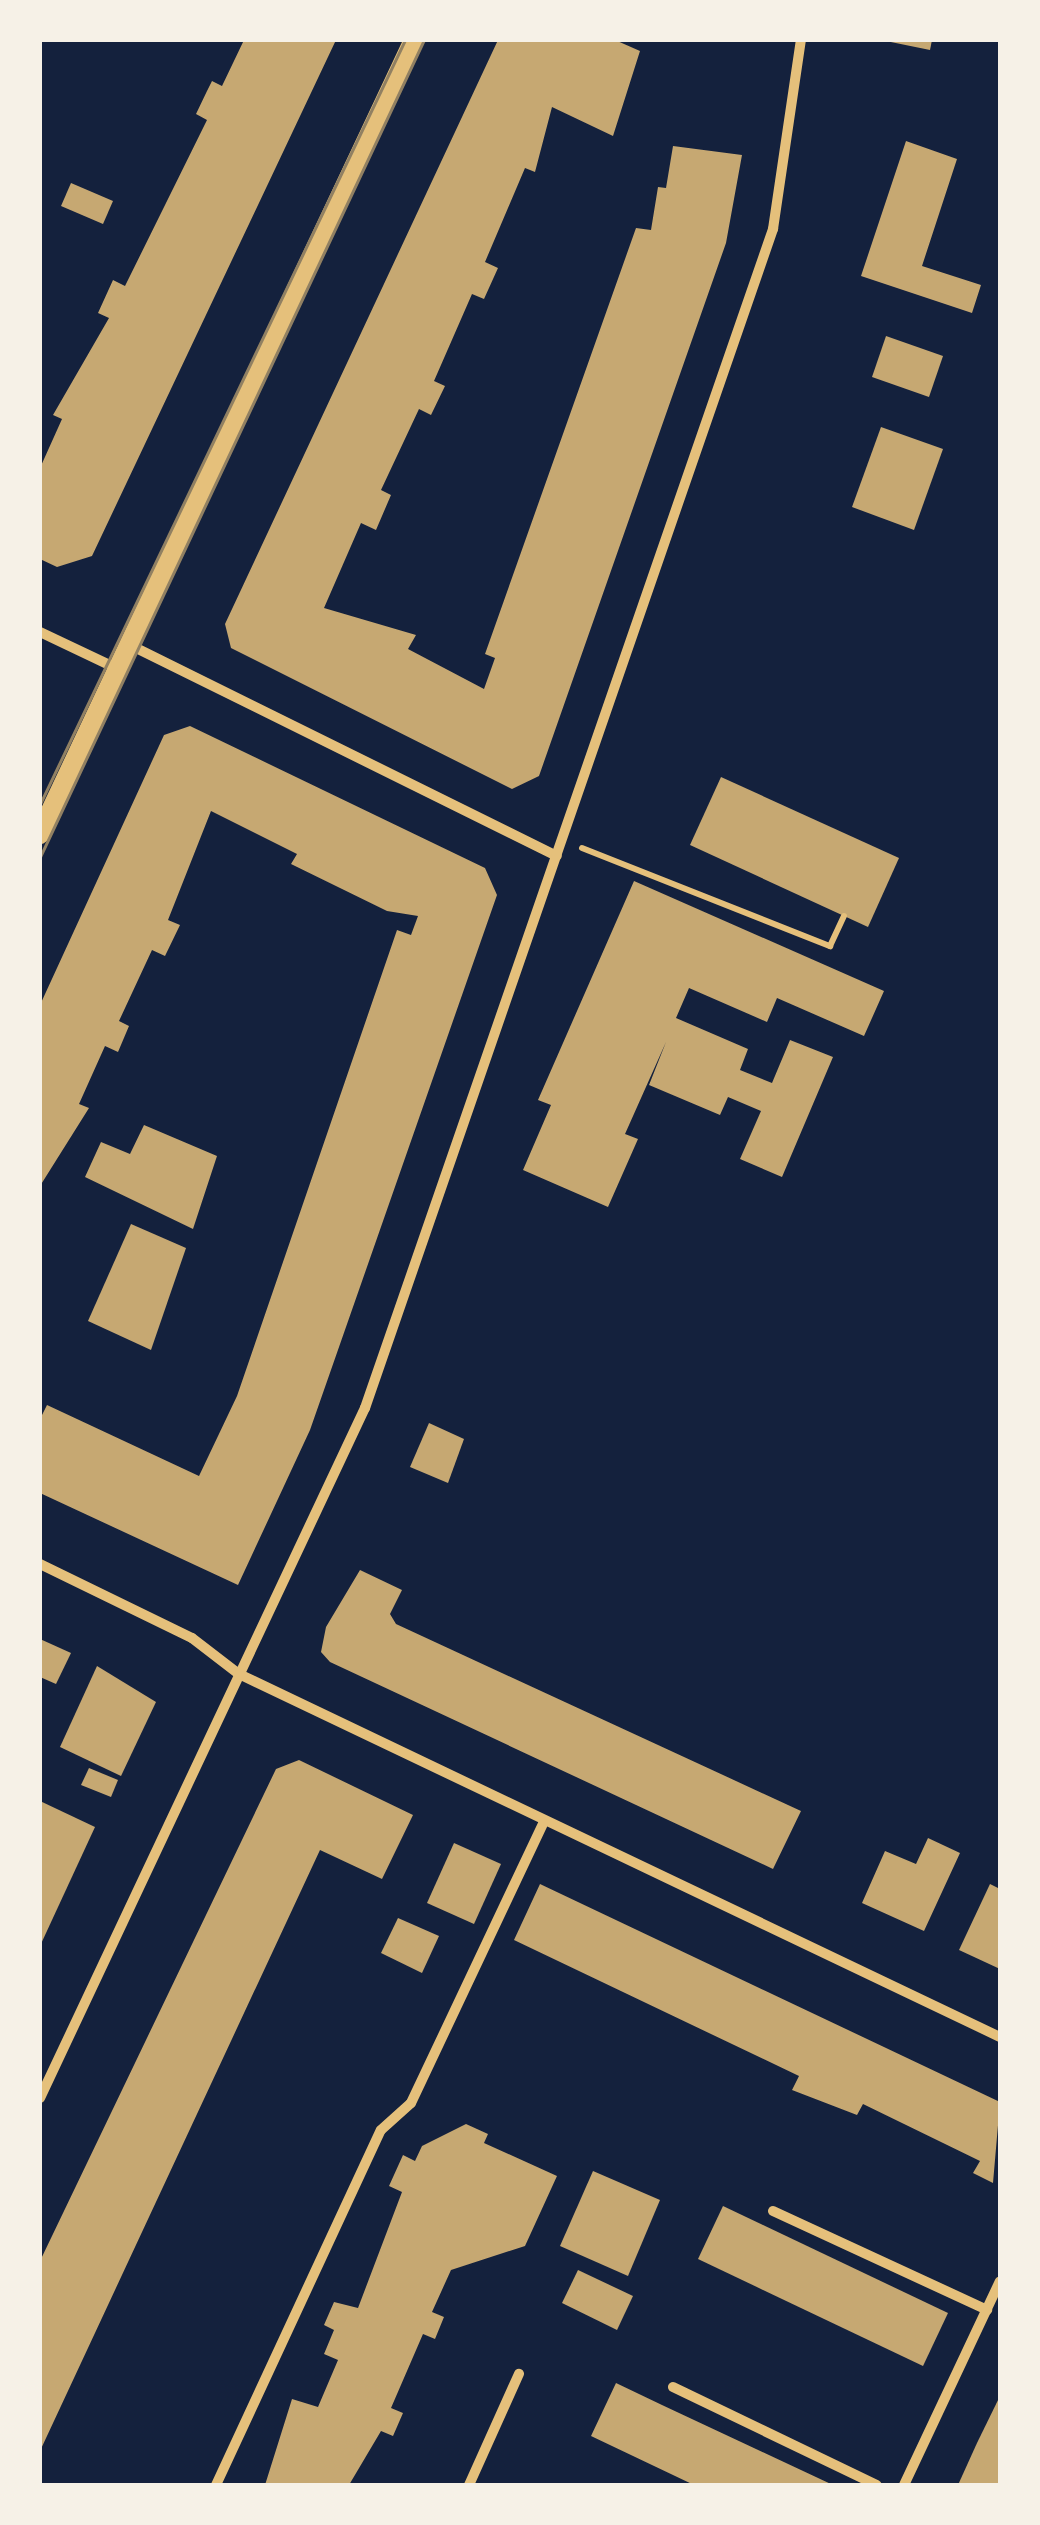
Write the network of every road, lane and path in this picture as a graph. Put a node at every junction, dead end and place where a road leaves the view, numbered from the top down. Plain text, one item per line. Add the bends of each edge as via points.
1 (414, 40) edge
2 (801, 40) edge
3 (40, 632) edge
4 (130, 644) junction
5 (119, 669) junction
6 (40, 834) edge
7 (562, 840) junction
8 (558, 856) junction
9 (844, 916) dead end
10 (40, 1564) edge
11 (239, 1674) junction
12 (543, 1824) junction
13 (1000, 2038) edge
14 (40, 2098) edge
15 (773, 2211) dead end
16 (1000, 2281) edge
17 (987, 2310) junction
18 (519, 2374) dead end
19 (673, 2387) dead end
20 (216, 2485) edge
21 (469, 2485) edge
22 (877, 2485) edge
23 (904, 2485) edge

1 - 4 main road
2 - 7 street via 772,229
3 - 5 street
4 - 5 main road
4 - 8 street
5 - 6 main road
7 - 8 street
7 - 9 path via 830,946
8 - 11 street via 366,1408
10 - 11 street via 192,1638
11 - 12 street
11 - 14 street
12 - 13 street
12 - 20 street via 410,2103 380,2130
15 - 17 street
16 - 17 street
17 - 23 street
18 - 21 street
19 - 22 street

